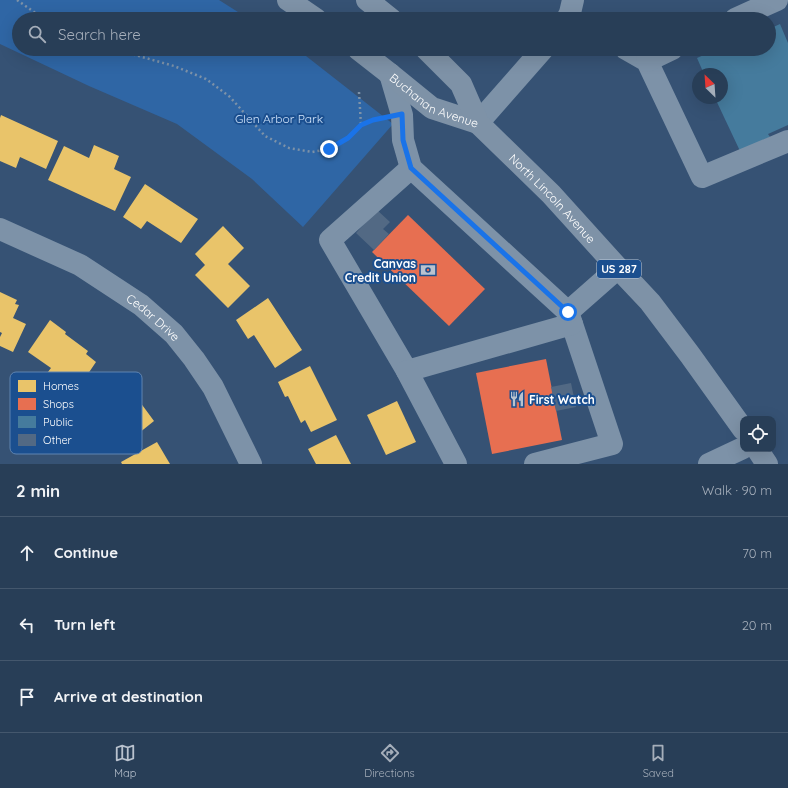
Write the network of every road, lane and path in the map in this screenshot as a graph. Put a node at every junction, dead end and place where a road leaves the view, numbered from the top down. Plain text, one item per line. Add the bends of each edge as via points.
1 (18, 0) edge
2 (288, 0) edge
3 (368, 0) edge
4 (777, 0) edge
5 (34, 12) edge
6 (306, 12) edge
7 (383, 12) edge
8 (750, 12) edge
9 (139, 56) edge
10 (367, 56) edge
11 (433, 56) edge
12 (537, 56) edge
13 (638, 56) edge
14 (657, 56) edge
15 (647, 61) junction
16 (390, 74) junction
17 (359, 92) dead end
18 (402, 114) junction
19 (478, 123) junction
20 (361, 125) junction
21 (788, 141) edge
22 (411, 168) junction
23 (0, 229) edge
24 (618, 268) junction
25 (570, 318) junction
26 (407, 371) junction
27 (740, 425) edge
28 (740, 449) edge
29 (759, 452) edge
30 (251, 464) edge
31 (456, 464) edge
32 (536, 464) edge
33 (709, 464) edge
34 (767, 464) edge

1 - 5 path
2 - 6 highway
3 - 7 highway
4 - 8 street
9 - 20 path via 206,79 230,97 265,136 289,148 312,152 329,149 348,138
10 - 16 highway, Buchanan Avenue / US 287
11 - 19 highway, Buchanan Avenue / US 287 via 461,84
12 - 19 street
13 - 15 street
14 - 15 street
15 - 21 street via 702,177
16 - 18 street
16 - 19 highway, Buchanan Avenue / US 287 via 432,108
17 - 20 path
18 - 20 path
18 - 22 street via 403,140
19 - 24 highway, North Lincoln Avenue / US 287 via 551,194
22 - 25 street
22 - 26 street via 330,240
23 - 30 street, Cedar Drive via 80,265 141,305 174,334 213,387
24 - 25 street
24 - 27 highway, North Lincoln Avenue / US 287 via 650,302
25 - 26 street
25 - 32 street via 612,444
26 - 31 street
28 - 33 street
29 - 34 highway

